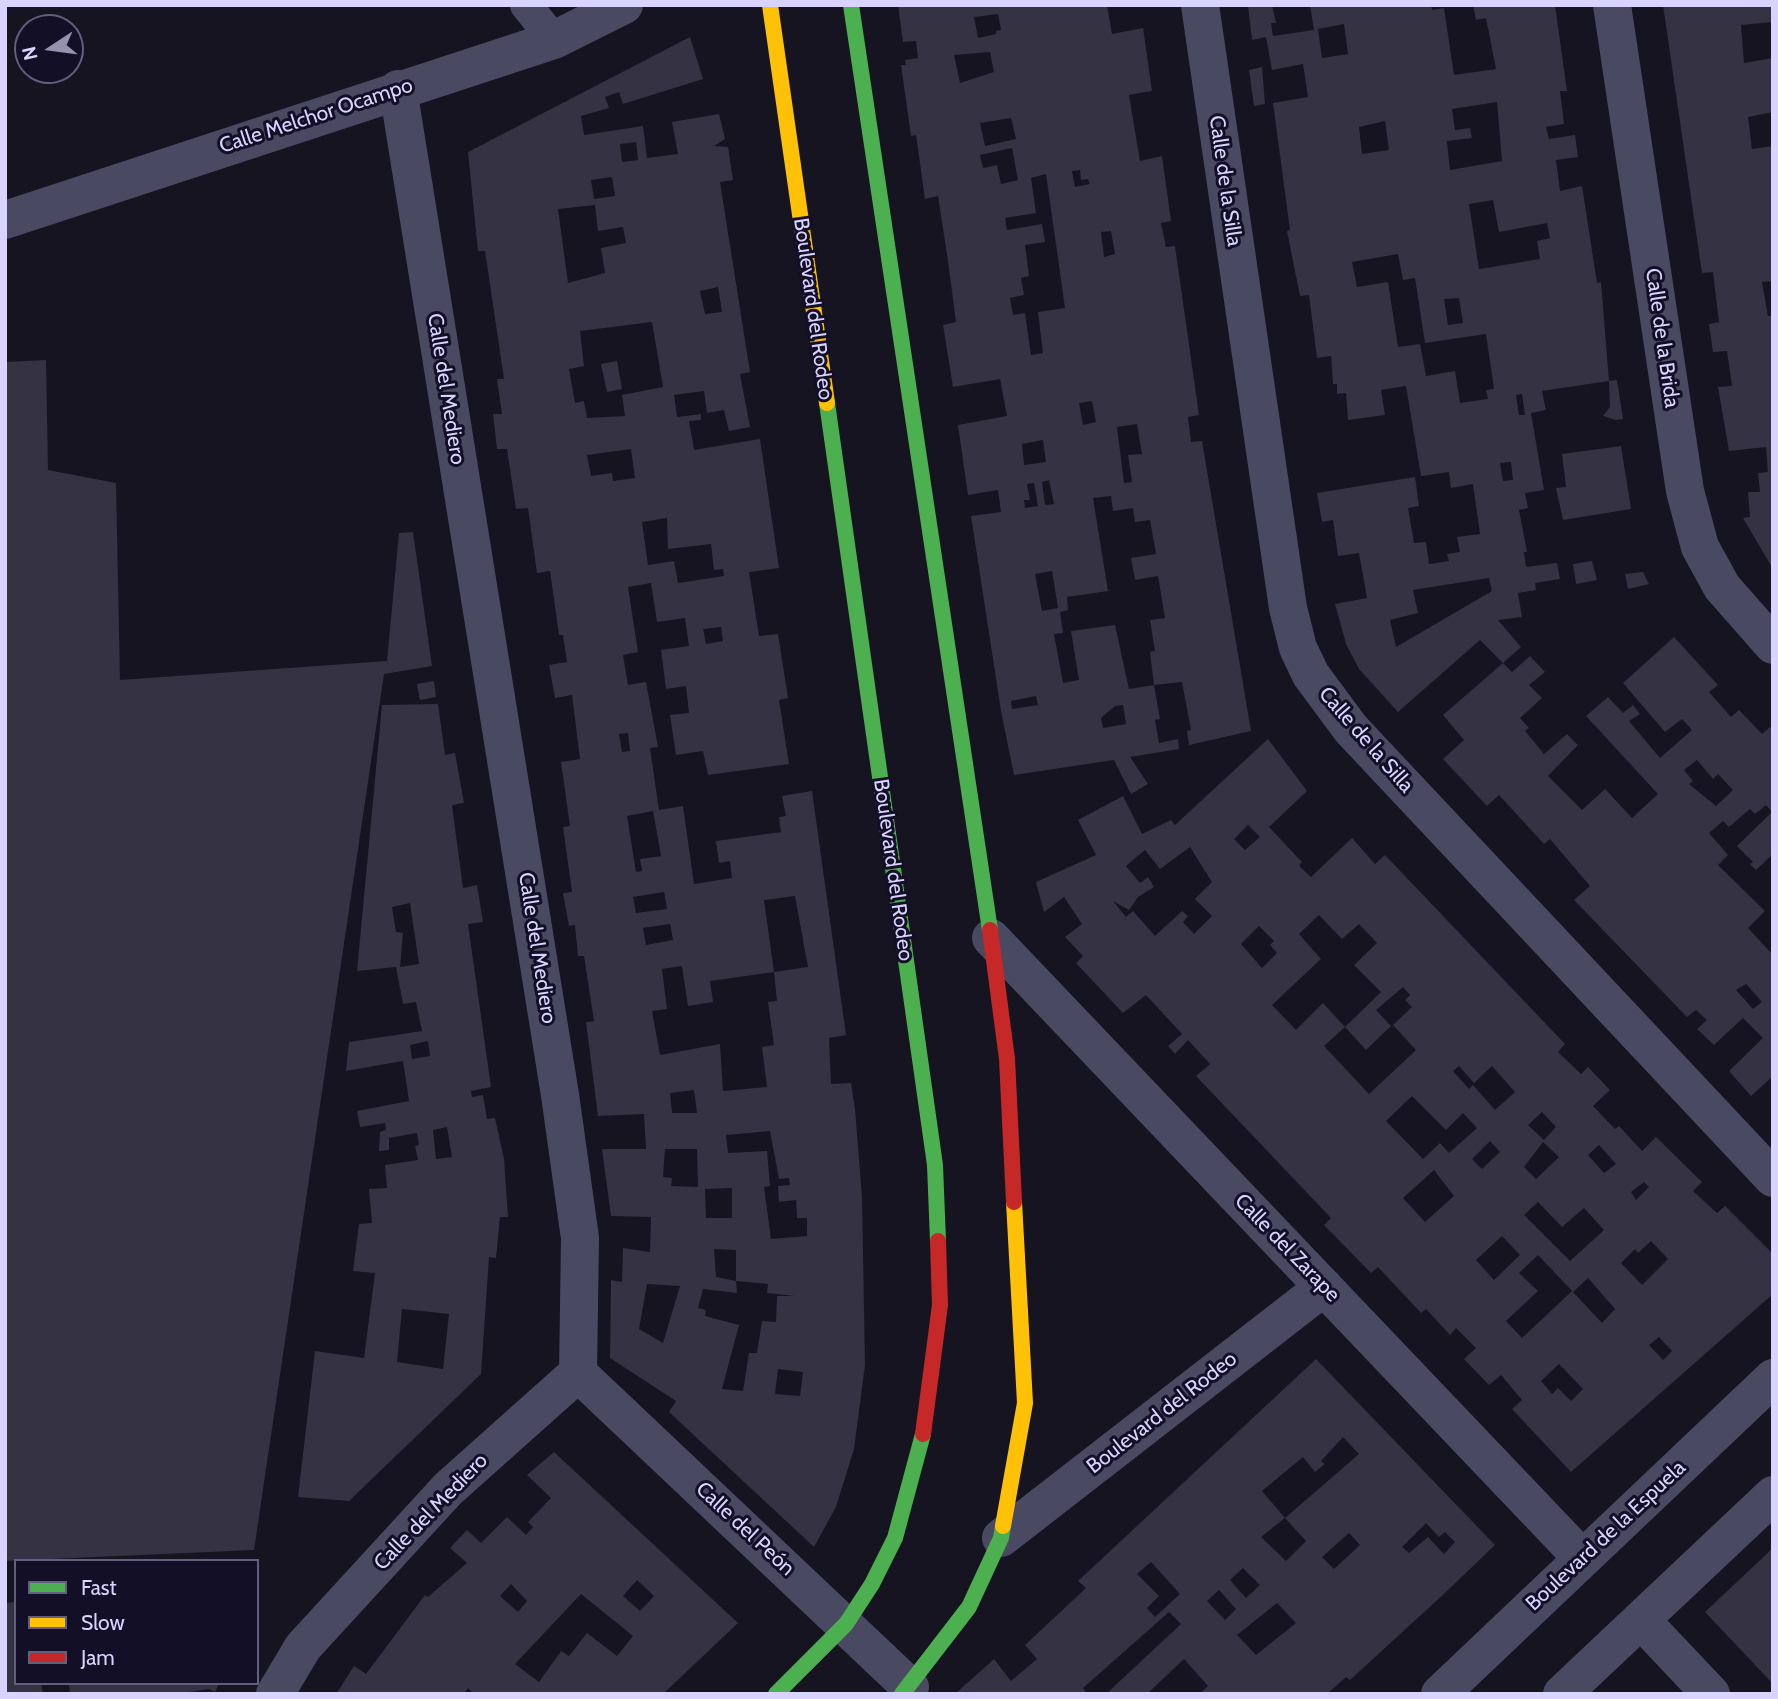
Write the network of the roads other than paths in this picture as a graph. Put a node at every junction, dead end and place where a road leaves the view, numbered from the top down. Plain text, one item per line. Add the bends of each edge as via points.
1 (526, 5) edge
2 (624, 5) edge
3 (770, 5) edge
4 (851, 5) edge
5 (1200, 5) edge
6 (1612, 5) edge
7 (554, 40) junction
8 (398, 89) junction
9 (5, 220) edge
10 (1773, 645) edge
11 (991, 938) junction
12 (1773, 1178) edge
13 (1324, 1287) junction
14 (578, 1373) junction
15 (1773, 1378) edge
16 (1773, 1495) edge
17 (1001, 1538) junction
18 (1582, 1558) junction
19 (1640, 1620) junction
20 (846, 1624) junction
21 (906, 1690) edge
22 (275, 1694) edge
23 (776, 1694) edge
24 (1440, 1694) edge
25 (1562, 1694) edge
26 (1711, 1694) edge

1 - 7 lane
2 - 7 street, Calle Melchor Ocampo
3 - 20 street, Boulevard del Rodeo via 935,1165 940,1305 920,1447 895,1538
4 - 11 street, Boulevard del Rodeo
5 - 12 street, Calle de la Silla via 1288,608 1298,648 1311,675 1350,729
6 - 10 street, Calle de la Brida via 1685,491 1700,547 1722,587
7 - 8 street, Calle Melchor Ocampo
8 - 9 street, Calle Melchor Ocampo
8 - 14 street, Calle del Mediero via 561,1095 580,1238
11 - 13 street, Calle del Zarape
11 - 17 street, Boulevard del Rodeo via 1007,1059 1025,1403
13 - 17 street, Boulevard del Rodeo
13 - 18 street, Calle del Zarape
14 - 20 street, Calle del Peón
14 - 22 street, Calle del Mediero via 449,1489 303,1647
15 - 18 street, Boulevard de la Espuela
16 - 19 street
17 - 21 street, Boulevard del Rodeo via 970,1606
18 - 24 street, Boulevard de la Espuela
19 - 25 street
19 - 26 street
20 - 21 street, Calle del Peón
20 - 23 street, Boulevard del Rodeo

